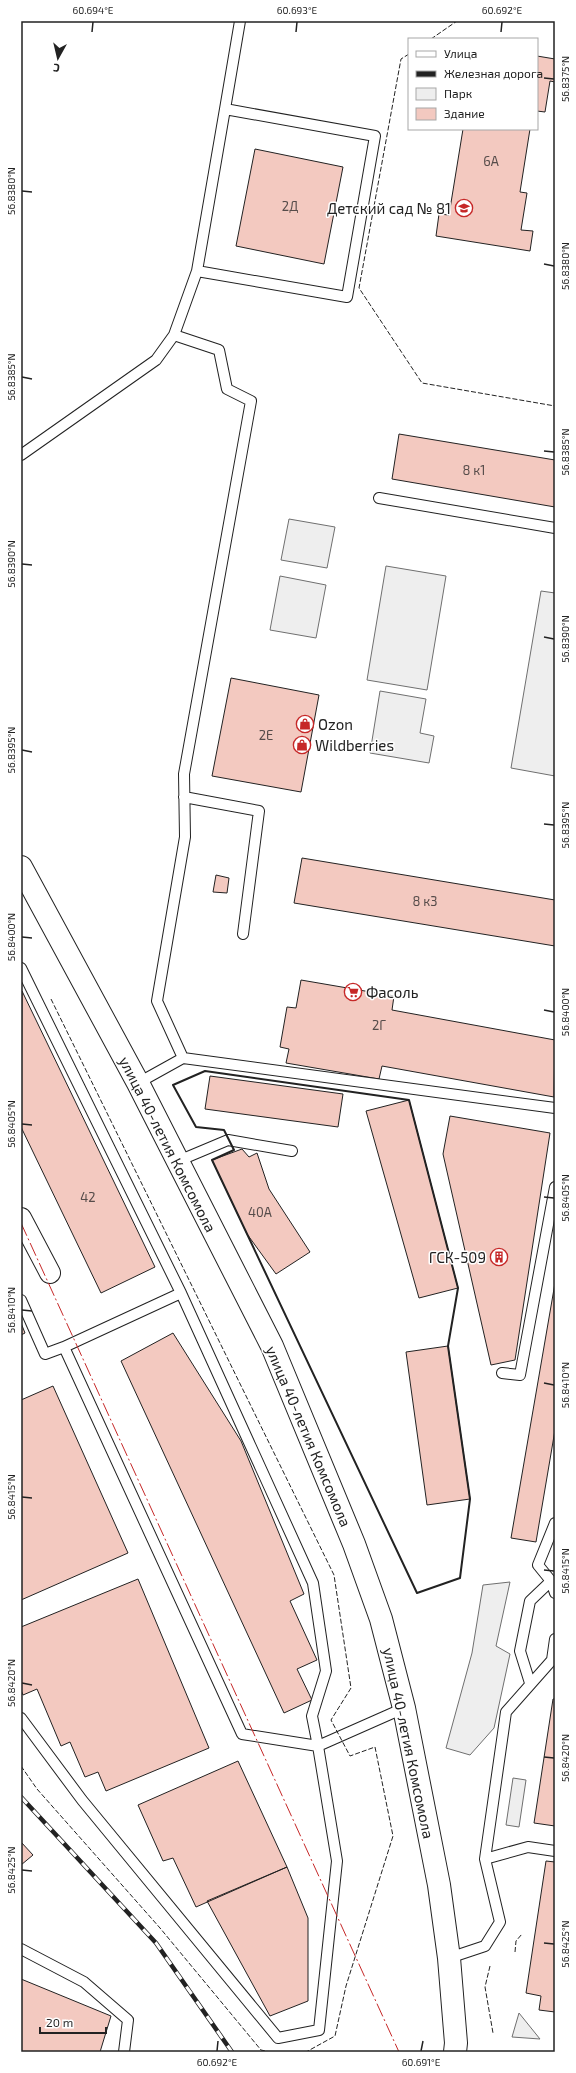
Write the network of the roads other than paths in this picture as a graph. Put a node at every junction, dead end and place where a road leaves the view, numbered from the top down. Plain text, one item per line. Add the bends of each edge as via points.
1 (240, 21) edge
2 (226, 109) junction
3 (197, 271) junction
4 (174, 335) junction
5 (21, 454) edge
6 (379, 498) dead end
7 (555, 528) edge
8 (184, 797) junction
9 (21, 867) edge
10 (243, 934) dead end
11 (21, 968) edge
12 (183, 1058) junction
13 (138, 1083) junction
14 (555, 1108) edge
15 (292, 1151) dead end
16 (178, 1161) junction
17 (555, 1187) edge
18 (21, 1218) edge
19 (50, 1273) dead end
20 (181, 1293) junction
21 (21, 1300) edge
22 (64, 1347) junction
23 (502, 1373) dead end
24 (555, 1525) edge
25 (551, 1581) junction
26 (555, 1593) edge
27 (555, 1639) edge
28 (530, 1683) junction
29 (404, 1708) junction
30 (21, 1718) edge
31 (318, 1746) junction
32 (555, 1850) edge
33 (485, 1859) junction
34 (21, 1950) edge
35 (450, 1958) junction
36 (124, 2052) edge
37 (455, 2052) edge

1 - 2 lane
2 - 3 lane
2 - 3 lane via 376,136 347,297
3 - 4 lane
4 - 5 lane via 156,360
4 - 8 lane via 219,350 227,390 251,401 184,774
6 - 7 lane
8 - 10 lane via 259,811
8 - 12 lane via 185,837 158,1001
9 - 13 main road, улица 40-летия Комсомола
11 - 20 lane
12 - 13 lane
12 - 14 lane
13 - 16 main road, улица 40-летия Комсомола
15 - 16 lane via 228,1140
16 - 29 main road, улица 40-летия Комсомола via 272,1346 354,1544 381,1619
17 - 23 lane via 520,1375
18 - 19 street
20 - 22 lane
20 - 31 lane via 313,1583 326,1671 312,1716
21 - 22 lane via 45,1354
22 - 31 lane via 242,1734
24 - 25 lane via 538,1565
25 - 26 lane
25 - 28 lane via 530,1601 520,1651
27 - 28 lane via 552,1660
28 - 33 lane via 506,1712
29 - 31 lane
29 - 35 main road, улица 40-летия Комсомола via 439,1885
30 - 31 lane via 82,1800 278,2038 319,2030 337,1861
32 - 33 lane via 528,1847
33 - 35 lane via 500,1922 485,1946
34 - 36 lane via 84,1982 128,2020
35 - 37 main road, улица 40-летия Комсомола

